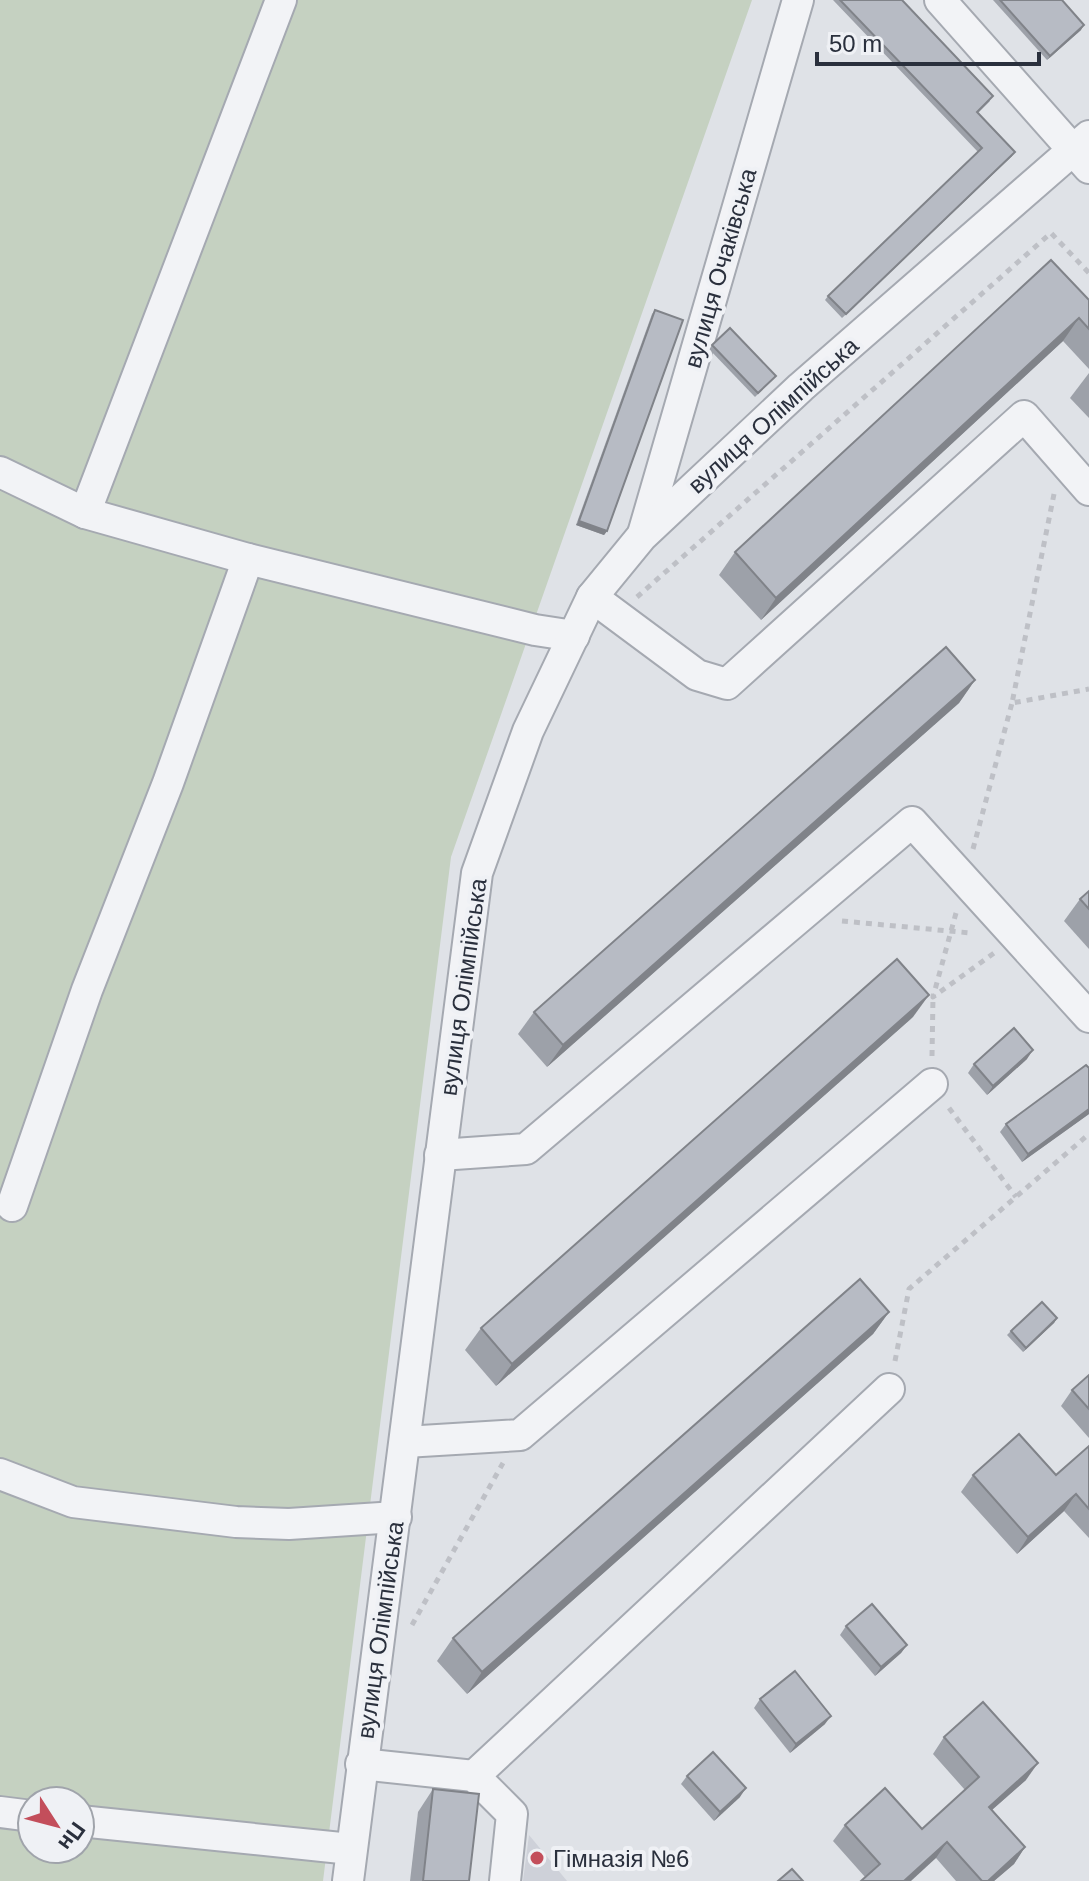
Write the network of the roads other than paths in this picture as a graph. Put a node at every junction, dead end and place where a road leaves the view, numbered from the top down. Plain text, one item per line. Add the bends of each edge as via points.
1 (281, 0) edge
2 (798, 0) edge
3 (940, 0) edge
4 (1084, 152) edge
5 (0, 472) edge
6 (1089, 490) edge
7 (85, 513) junction
8 (642, 536) junction
9 (248, 559) junction
10 (604, 606) junction
11 (574, 636) junction
12 (1089, 1017) edge
13 (932, 1084) road end
14 (440, 1155) junction
15 (12, 1206) dead end
16 (889, 1389) road end
17 (405, 1442) junction
18 (0, 1474) edge
19 (396, 1517) junction
20 (361, 1764) junction
21 (474, 1776) junction
22 (96, 1823) edge
23 (351, 1849) junction
24 (348, 1881) edge
25 (505, 1881) edge

1 - 7 street
2 - 8 street, вулиця Очаківська
3 - 4 street
4 - 8 street, вулиця Олімпійська via 801,387
5 - 7 street
6 - 10 street via 1024,416 727,684 697,675
7 - 9 street
8 - 10 street, вулиця Олімпійська
9 - 11 street
9 - 15 street
10 - 11 street, вулиця Олімпійська
11 - 14 street, вулиця Олімпійська via 528,731 477,873
12 - 14 street via 912,822 526,1149
13 - 17 street via 520,1435
14 - 17 street, вулиця Олімпійська
16 - 21 street
17 - 19 street, вулиця Олімпійська
18 - 19 street via 73,1502 236,1522
19 - 20 street, вулиця Олімпійська
20 - 21 street
20 - 23 street, вулиця Олімпійська
21 - 25 street via 512,1814
22 - 23 street
23 - 24 street, вулиця Олімпійська

